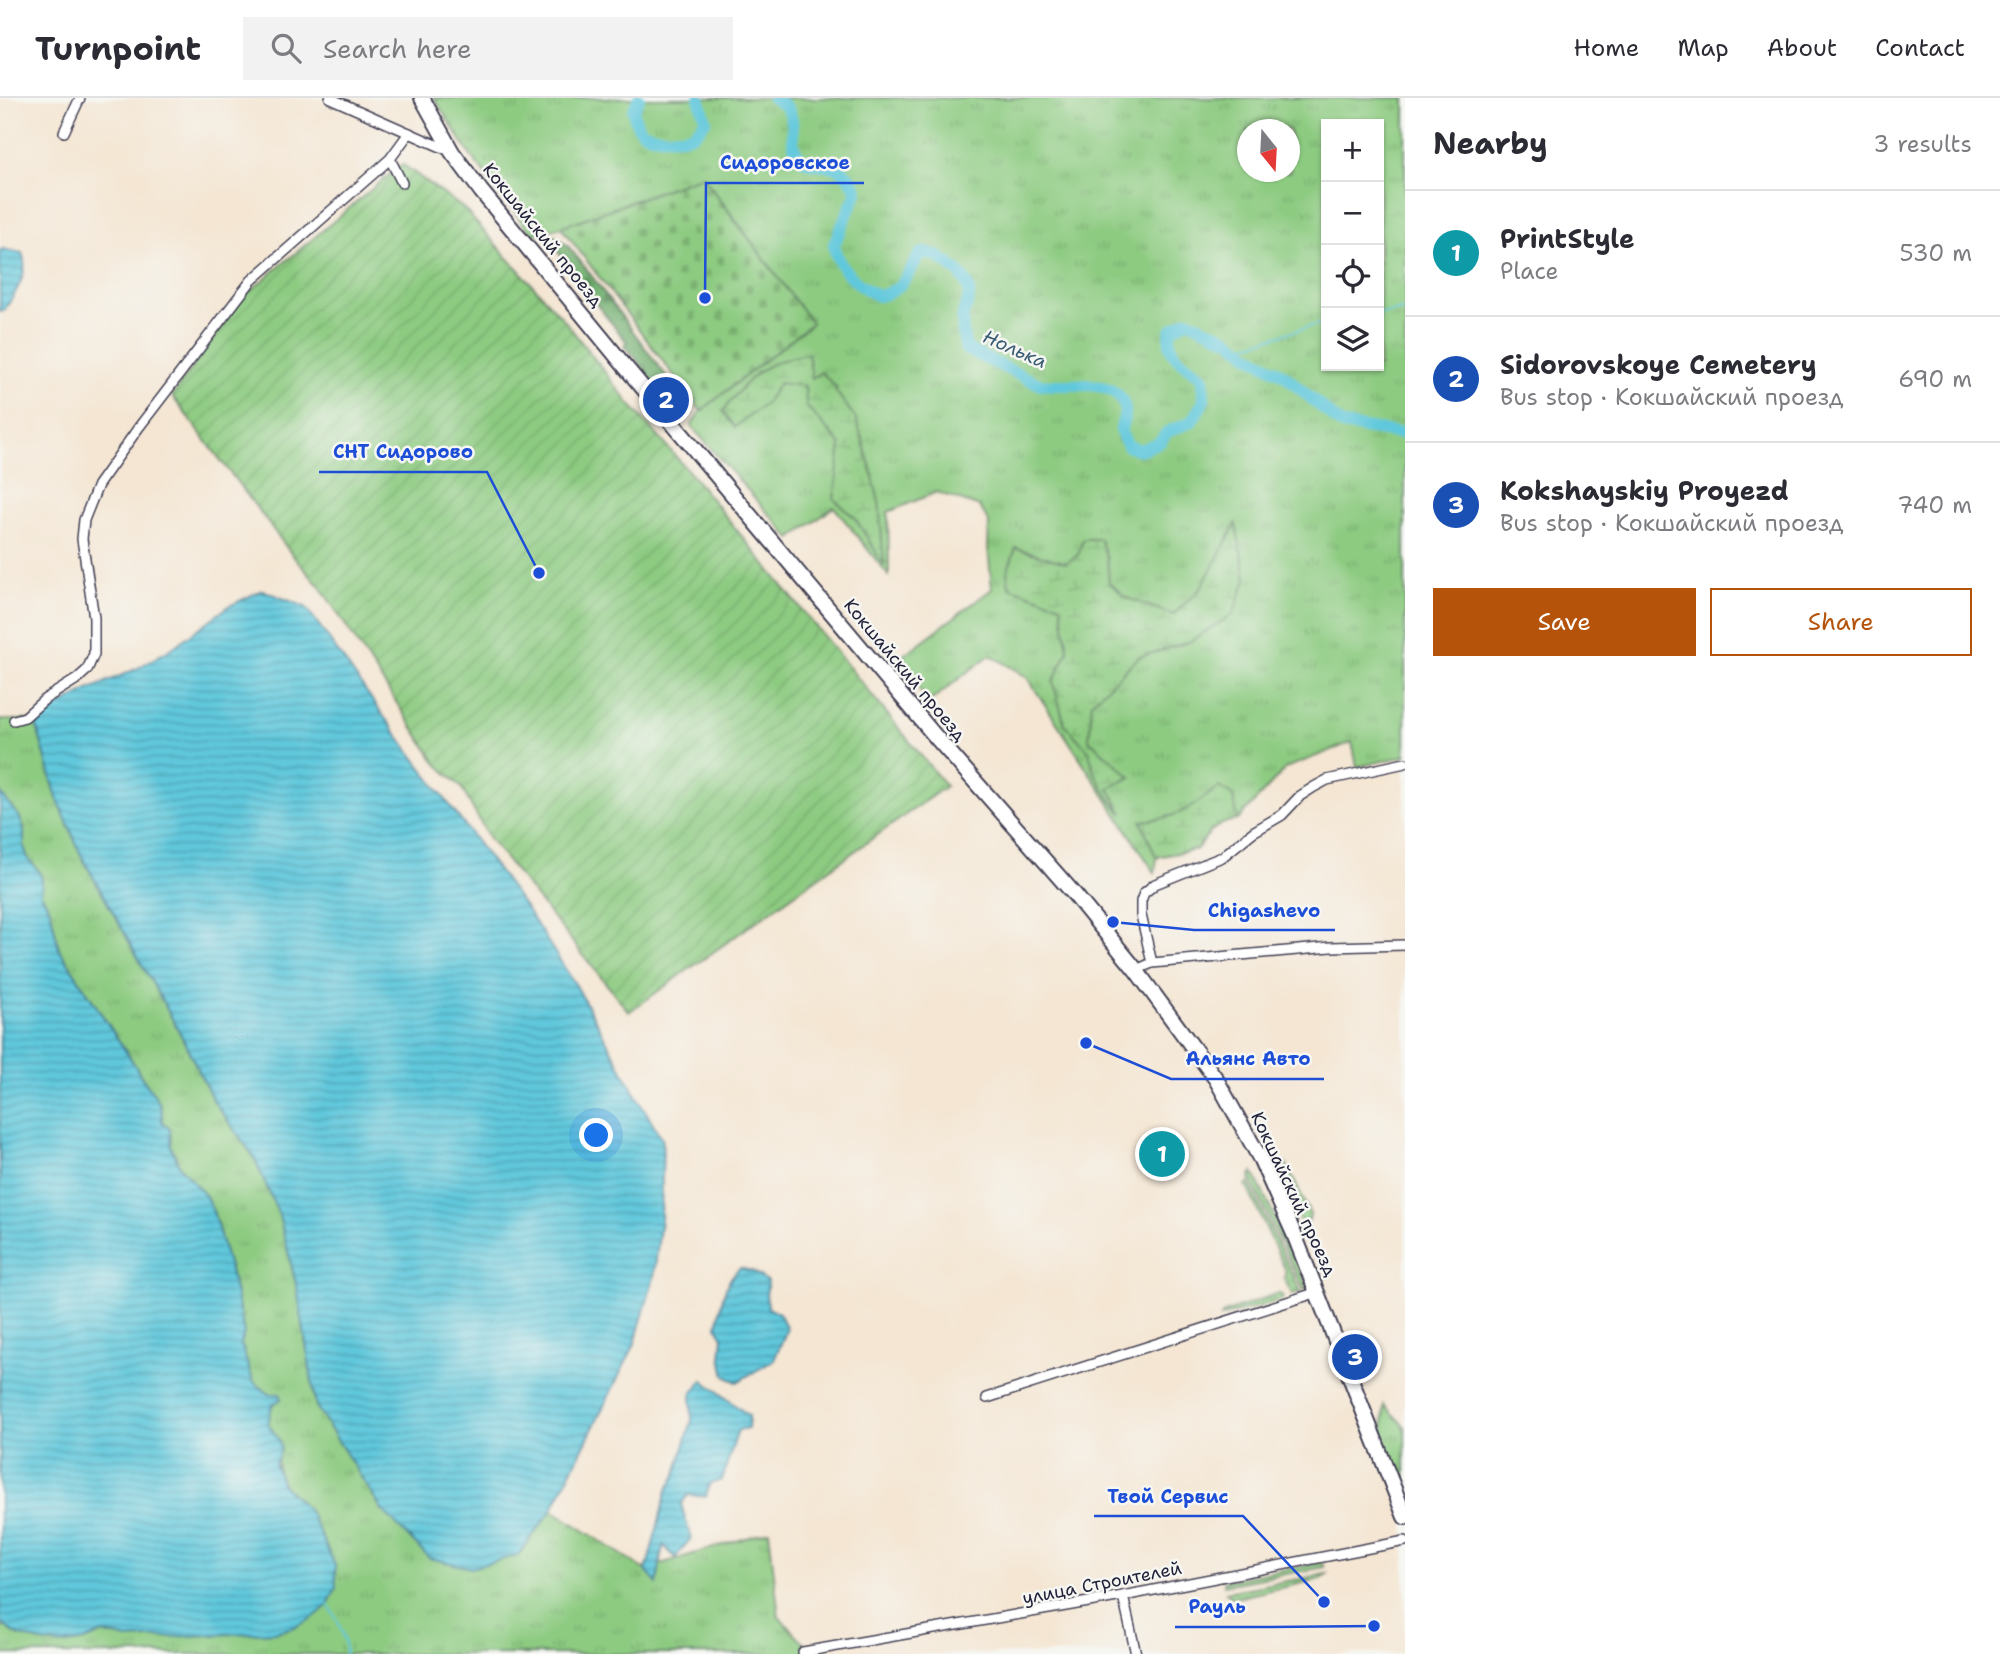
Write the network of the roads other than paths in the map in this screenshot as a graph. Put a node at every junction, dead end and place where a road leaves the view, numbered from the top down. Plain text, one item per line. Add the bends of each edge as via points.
1 (80, 98) edge
2 (330, 98) edge
3 (422, 98) edge
4 (64, 132) dead end
5 (409, 133) junction
6 (452, 152) junction
7 (390, 159) junction
8 (402, 183) dead end
9 (14, 720) dead end
10 (1405, 763) edge
11 (1405, 945) edge
12 (1152, 963) junction
13 (1136, 970) junction
14 (1318, 1292) junction
15 (987, 1398) dead end
16 (1392, 1483) junction
17 (1405, 1501) edge
18 (1405, 1517) edge
19 (1405, 1541) edge
20 (1123, 1596) junction
21 (803, 1652) edge
22 (1136, 1654) edge

1 - 4 street
2 - 5 street
3 - 6 main road, Кокшайский проезд
5 - 6 street
5 - 7 street
6 - 13 main road, Кокшайский проезд via 628,370
7 - 8 street
7 - 9 street via 251,281 98,485 82,539 94,618 94,654 77,679
10 - 12 street via 1327,780 1222,857 1155,884 1141,901
11 - 12 street
12 - 13 street
13 - 14 main road, Кокшайский проезд via 1216,1079 1261,1160
14 - 15 street, Кокшайский проезд
14 - 16 main road, Кокшайский проезд
16 - 17 main road
16 - 18 main road
19 - 20 street, улица Строителей
20 - 21 street, улица Строителей
20 - 22 street

